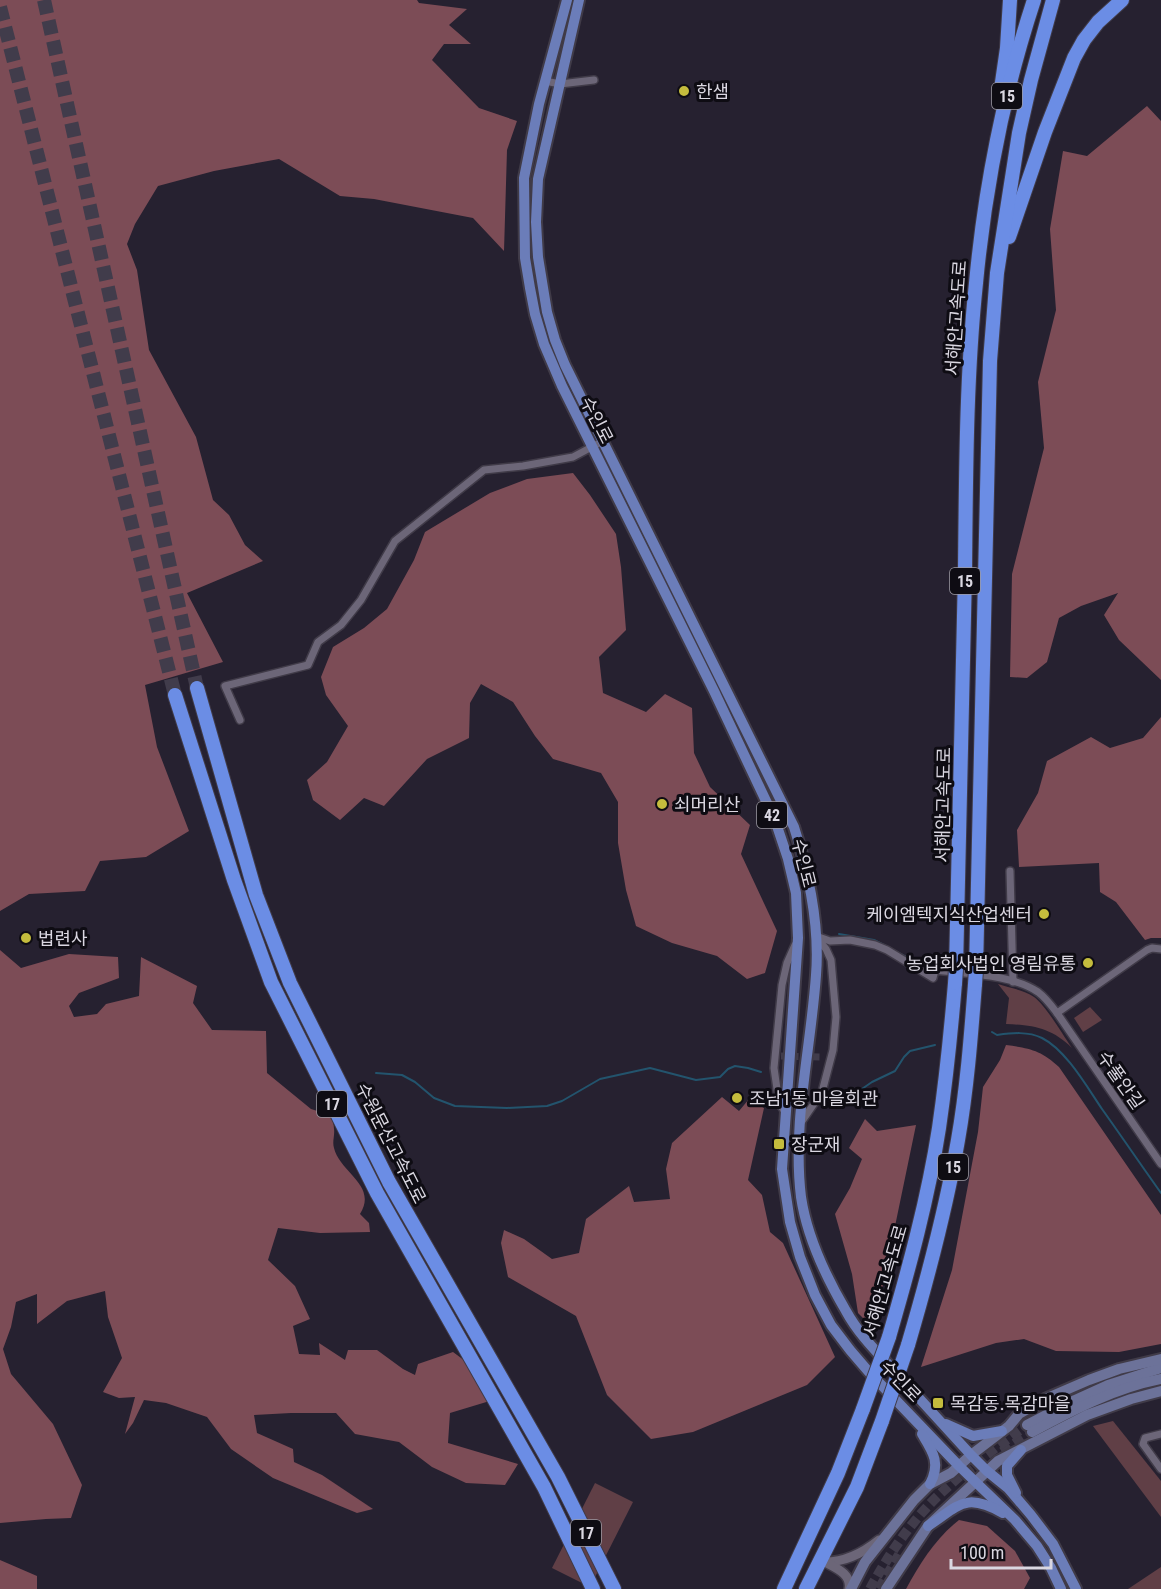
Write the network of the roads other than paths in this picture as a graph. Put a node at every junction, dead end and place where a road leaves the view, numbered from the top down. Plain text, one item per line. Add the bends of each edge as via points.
1 (567, 0) edge
2 (579, 0) edge
3 (1010, 0) edge
4 (1034, 0) edge
5 (1053, 0) edge
6 (1122, 0) edge
7 (594, 80) dead end
8 (545, 81) junction
9 (560, 84) junction
10 (987, 194) junction
11 (997, 273) junction
12 (603, 441) junction
13 (592, 447) junction
14 (196, 688) tunnel mouth
15 (175, 695) tunnel mouth
16 (240, 720) dead end
17 (1010, 871) dead end
18 (816, 936) junction
19 (798, 938) junction
20 (1161, 949) edge
21 (1013, 982) junction
22 (1057, 1012) junction
23 (785, 1112) junction
24 (800, 1124) junction
25 (1161, 1164) edge
26 (1161, 1359) edge
27 (1161, 1368) edge
28 (1161, 1379) edge
29 (1161, 1391) edge
30 (911, 1416) junction
31 (939, 1420) junction
32 (1002, 1431) junction
33 (1161, 1434) edge
34 (1021, 1450) junction
35 (971, 1455) junction
36 (959, 1466) junction
37 (1161, 1469) edge
38 (987, 1471) junction
39 (975, 1482) junction
40 (930, 1484) junction
41 (1020, 1501) junction
42 (1015, 1520) junction
43 (928, 1526) junction
44 (886, 1535) junction
45 (807, 1587) edge
46 (785, 1588) edge
47 (593, 1589) edge
48 (615, 1589) edge
49 (850, 1589) edge
50 (886, 1589) edge
51 (1061, 1589) edge
52 (1076, 1589) edge

1 - 8 main road, 수인로 / 42
2 - 9 main road, 수인로 / 42
3 - 10 highway
4 - 10 highway, 서해안고속도로 / 15 via 1005,104
5 - 11 highway, 서해안고속도로 / 15 via 1019,133
6 - 11 highway via 1098,22 1074,58
7 - 9 street
8 - 9 street
8 - 13 main road, 수인로 / 42 via 524,178 525,258 544,344
9 - 12 main road, 수인로 / 42 via 538,179 538,257 555,340
10 - 46 highway, 서해안고속도로 / 15, bridge via 975,284 970,374 955,976 939,1129 921,1218 889,1337 838,1473
11 - 45 highway, 서해안고속도로 / 15, bridge via 990,361 976,970 958,1138 940,1227 908,1345 857,1487
12 - 13 street
12 - 18 main road, 수인로 / 42 via 794,827 812,898
13 - 16 street via 573,457 484,470 395,542 361,600 341,625 318,642 308,665 225,686
13 - 19 main road, 수인로 / 42 via 775,820 796,893
14 - 48 highway, 수원문산고속도로 / 17 via 256,895 290,983 390,1182 558,1477
15 - 47 highway, 수원문산고속도로 / 17 via 234,880 272,982 377,1193 544,1487
17 - 21 street
18 - 21 street, 수풀안길 via 875,945 933,978 935,970
18 - 24 main road, 수인로 / 42 via 816,974
18 - 24 street via 831,960 836,1017 822,1092
19 - 23 main road, 수인로 / 42
19 - 23 street via 782,985 774,1068 778,1101
20 - 22 street via 1147,950
21 - 22 street, 수풀안길 via 1036,990
22 - 25 street, 수풀안길
23 - 30 main road, 수인로 / 42 via 784,1190 800,1257 815,1295 850,1350
24 - 31 main road, 수인로 / 42 via 800,1181 806,1220 830,1282 863,1337
26 - 32 main road via 1119,1369 1045,1399 1019,1414
27 - 28 main road via 1075,1400 1029,1429
29 - 34 main road via 1087,1415
30 - 36 main road, 수인로 / 42
30 - 40 main road via 936,1463
31 - 32 main road via 973,1436
31 - 35 main road, 수인로 / 42
32 - 35 main road
33 - 37 street via 1145,1438 1143,1444
34 - 38 main road
34 - 41 main road via 1007,1466
35 - 36 main road
35 - 38 main road, 수인로 / 42
36 - 39 main road, 수인로 / 42
36 - 40 main road
38 - 39 main road
38 - 41 main road, 수인로 / 42
39 - 42 main road, 수인로 / 42
39 - 43 main road
40 - 44 main road
41 - 52 main road, 수인로 / 42 via 1053,1544
42 - 43 main road via 974,1501 963,1503
42 - 51 main road, 수인로 / 42 via 1037,1546
43 - 50 main road
44 - 49 main road
44 - 49 street via 865,1552 838,1562 825,1562 845,1575

